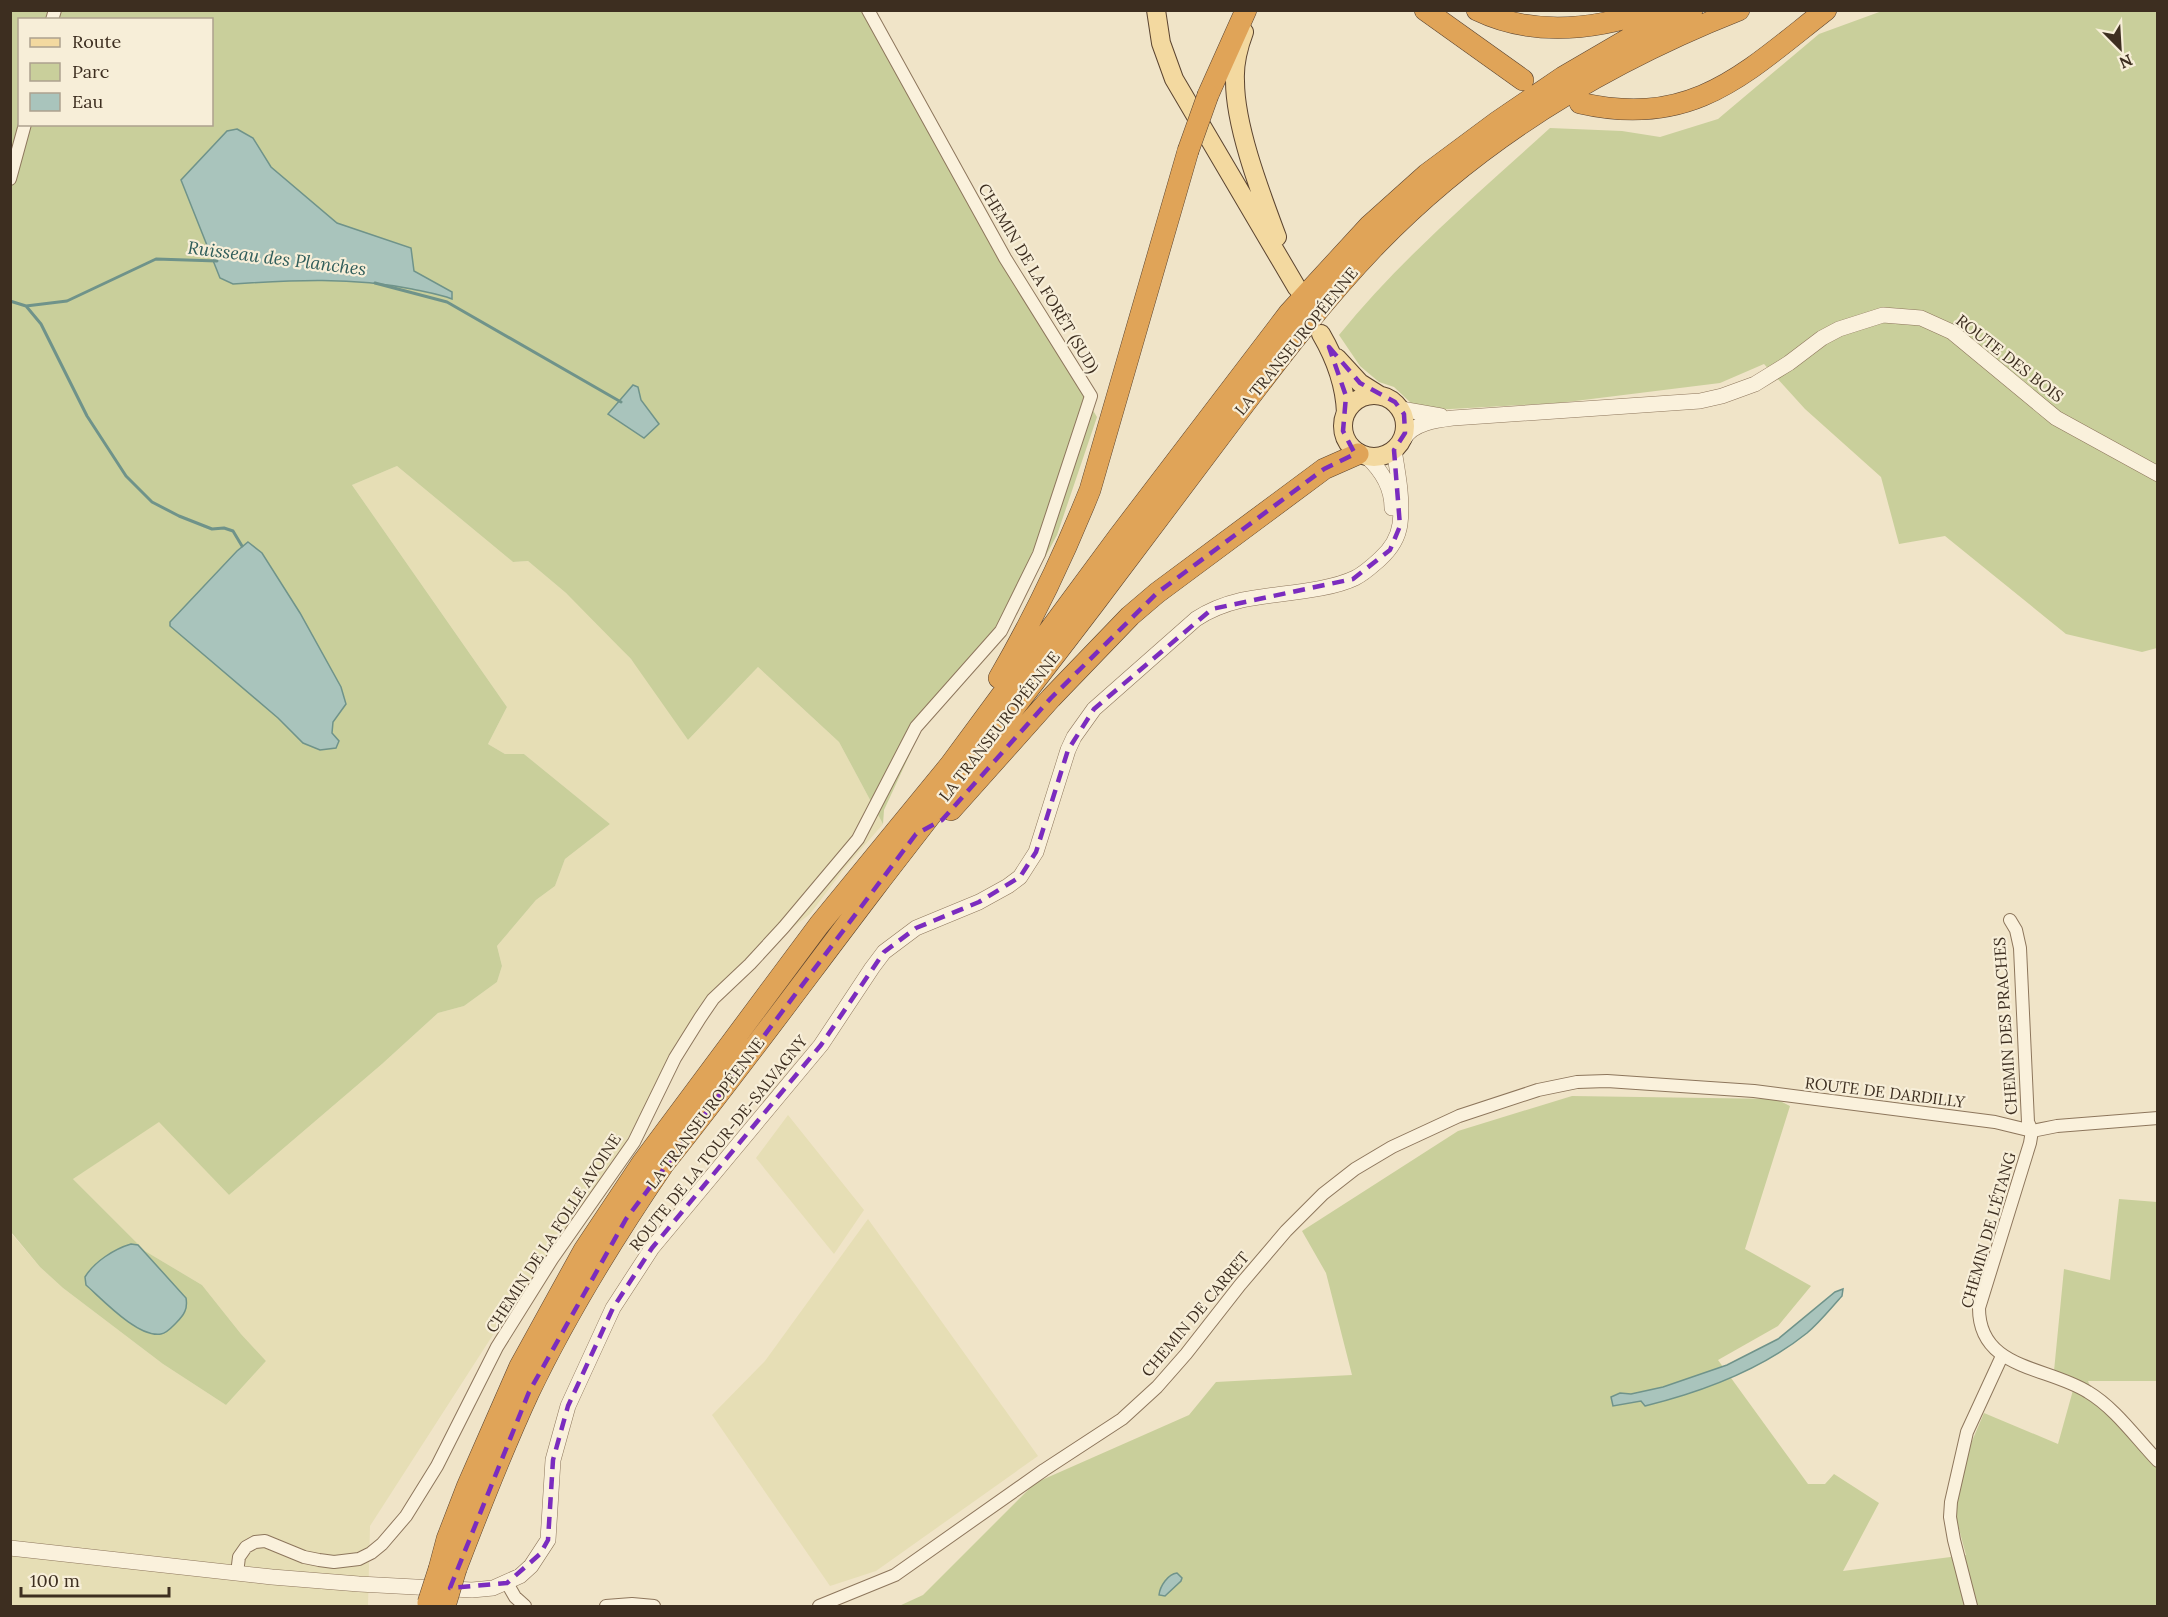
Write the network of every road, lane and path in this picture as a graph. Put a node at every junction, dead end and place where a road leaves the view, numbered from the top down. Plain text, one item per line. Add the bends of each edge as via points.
1 (868, 10) edge
2 (1156, 10) edge
3 (1246, 10) edge
4 (1254, 10) edge
5 (1425, 10) edge
6 (1477, 10) edge
7 (1652, 10) edge
8 (1692, 10) edge
9 (1739, 10) edge
10 (1826, 10) edge
11 (1523, 80) dead end
12 (1580, 104) dead end
13 (24, 126) edge
14 (10, 179) edge
15 (1379, 395) junction
16 (1401, 409) junction
17 (1346, 413) junction
18 (1453, 418) junction
19 (1399, 445) junction
20 (1363, 455) junction
21 (2157, 474) edge
22 (1379, 560) junction
23 (950, 765) junction
24 (916, 834) junction
25 (2010, 920) dead end
26 (784, 927) joint
27 (1607, 1081) joint
28 (2157, 1118) edge
29 (2032, 1131) junction
30 (2002, 1356) junction
31 (2157, 1461) edge
32 (10, 1548) edge
33 (448, 1569) junction
34 (237, 1573) junction
35 (507, 1583) junction
36 (433, 1605) edge
37 (525, 1606) edge
38 (606, 1606) edge
39 (654, 1606) edge
40 (819, 1606) edge
41 (1971, 1606) edge

1 - 26 street, CHEMIN DE LA FORÊT (SUD) via 1005,258 1091,396 1039,554 1001,631 916,727 858,839
2 - 4 main road via 1161,43 1174,79 1293,280 1261,194 1236,99 1235,64
3 - 23 highway, bridge via 1188,150 1090,490 1025,635 961,737
5 - 11 highway
6 - 7 highway via 1520,25 1560,29 1591,26
8 - 23 highway, LA TRANSEUROPÉENNE via 1635,35 1563,77 1427,174 1369,226 1289,313
9 - 24 highway, LA TRANSEUROPÉENNE via 1659,44 1546,107 1454,175 1378,243 1289,346
10 - 12 highway via 1756,66 1692,100 1626,110
13 - 14 street
15 - 16 main road
15 - 17 main road via 1359,399
15 - 17 main road via 1360,383 1325,340 1344,388
16 - 18 street, ROUTE DES BOIS
16 - 19 main road via 1406,426
17 - 20 main road via 1343,431 1351,448
18 - 19 street, ROUTE DES BOIS via 1411,429
18 - 21 street, ROUTE DES BOIS via 1722,396 1755,384 1839,328 1883,315 1921,318 1952,332 2056,418
19 - 20 main road via 1386,456
19 - 22 street, ROUTE DE LA TOUR-DE-SALVAGNY via 1400,526 1390,550
20 - 22 street via 1380,469 1392,502 1392,526
20 - 24 highway via 1324,469 1157,592 1051,698 942,820
22 - 35 street, ROUTE DE LA TOUR-DE-SALVAGNY via 1353,579 1241,600 1196,619 1083,723 1068,750 1036,852 1020,877 980,902 916,928 884,952 821,1046 652,1248 613,1308 568,1406 553,1460 548,1540 531,1566
23 - 33 highway, LA TRANSEUROPÉENNE via 819,925 649,1154 584,1250 520,1366 489,1433 459,1508
24 - 33 highway, LA TRANSEUROPÉENNE via 626,1219 529,1392
25 - 29 street, CHEMIN DES PRACHES via 2020,948 2028,1122
26 - 34 street, CHEMIN DE LA FOLLE AVOINE via 713,999 700,1018 675,1058 634,1142 497,1347 425,1487 398,1527 371,1553 334,1562 304,1557 265,1541 255,1542 240,1557
27 - 29 street, ROUTE DE DARDILLY via 1754,1091 1995,1122
27 - 40 street, CHEMIN DE CARRET via 1538,1090 1458,1116 1355,1169 1286,1231 1186,1354 1122,1419 896,1575
28 - 29 street, ROUTE DE DARDILLY
29 - 30 street, CHEMIN DE L'ÉTANG via 1979,1308 1982,1331
30 - 31 street via 2087,1391
30 - 41 street via 1967,1432 1951,1502 1954,1540
32 - 34 street, ROUTE DE LA TOUR-DE-SALVAGNY
33 - 36 highway, LA TRANSEUROPÉENNE, bridge
34 - 35 street, ROUTE DE LA TOUR-DE-SALVAGNY via 472,1590
35 - 37 street via 514,1597
38 - 39 street

